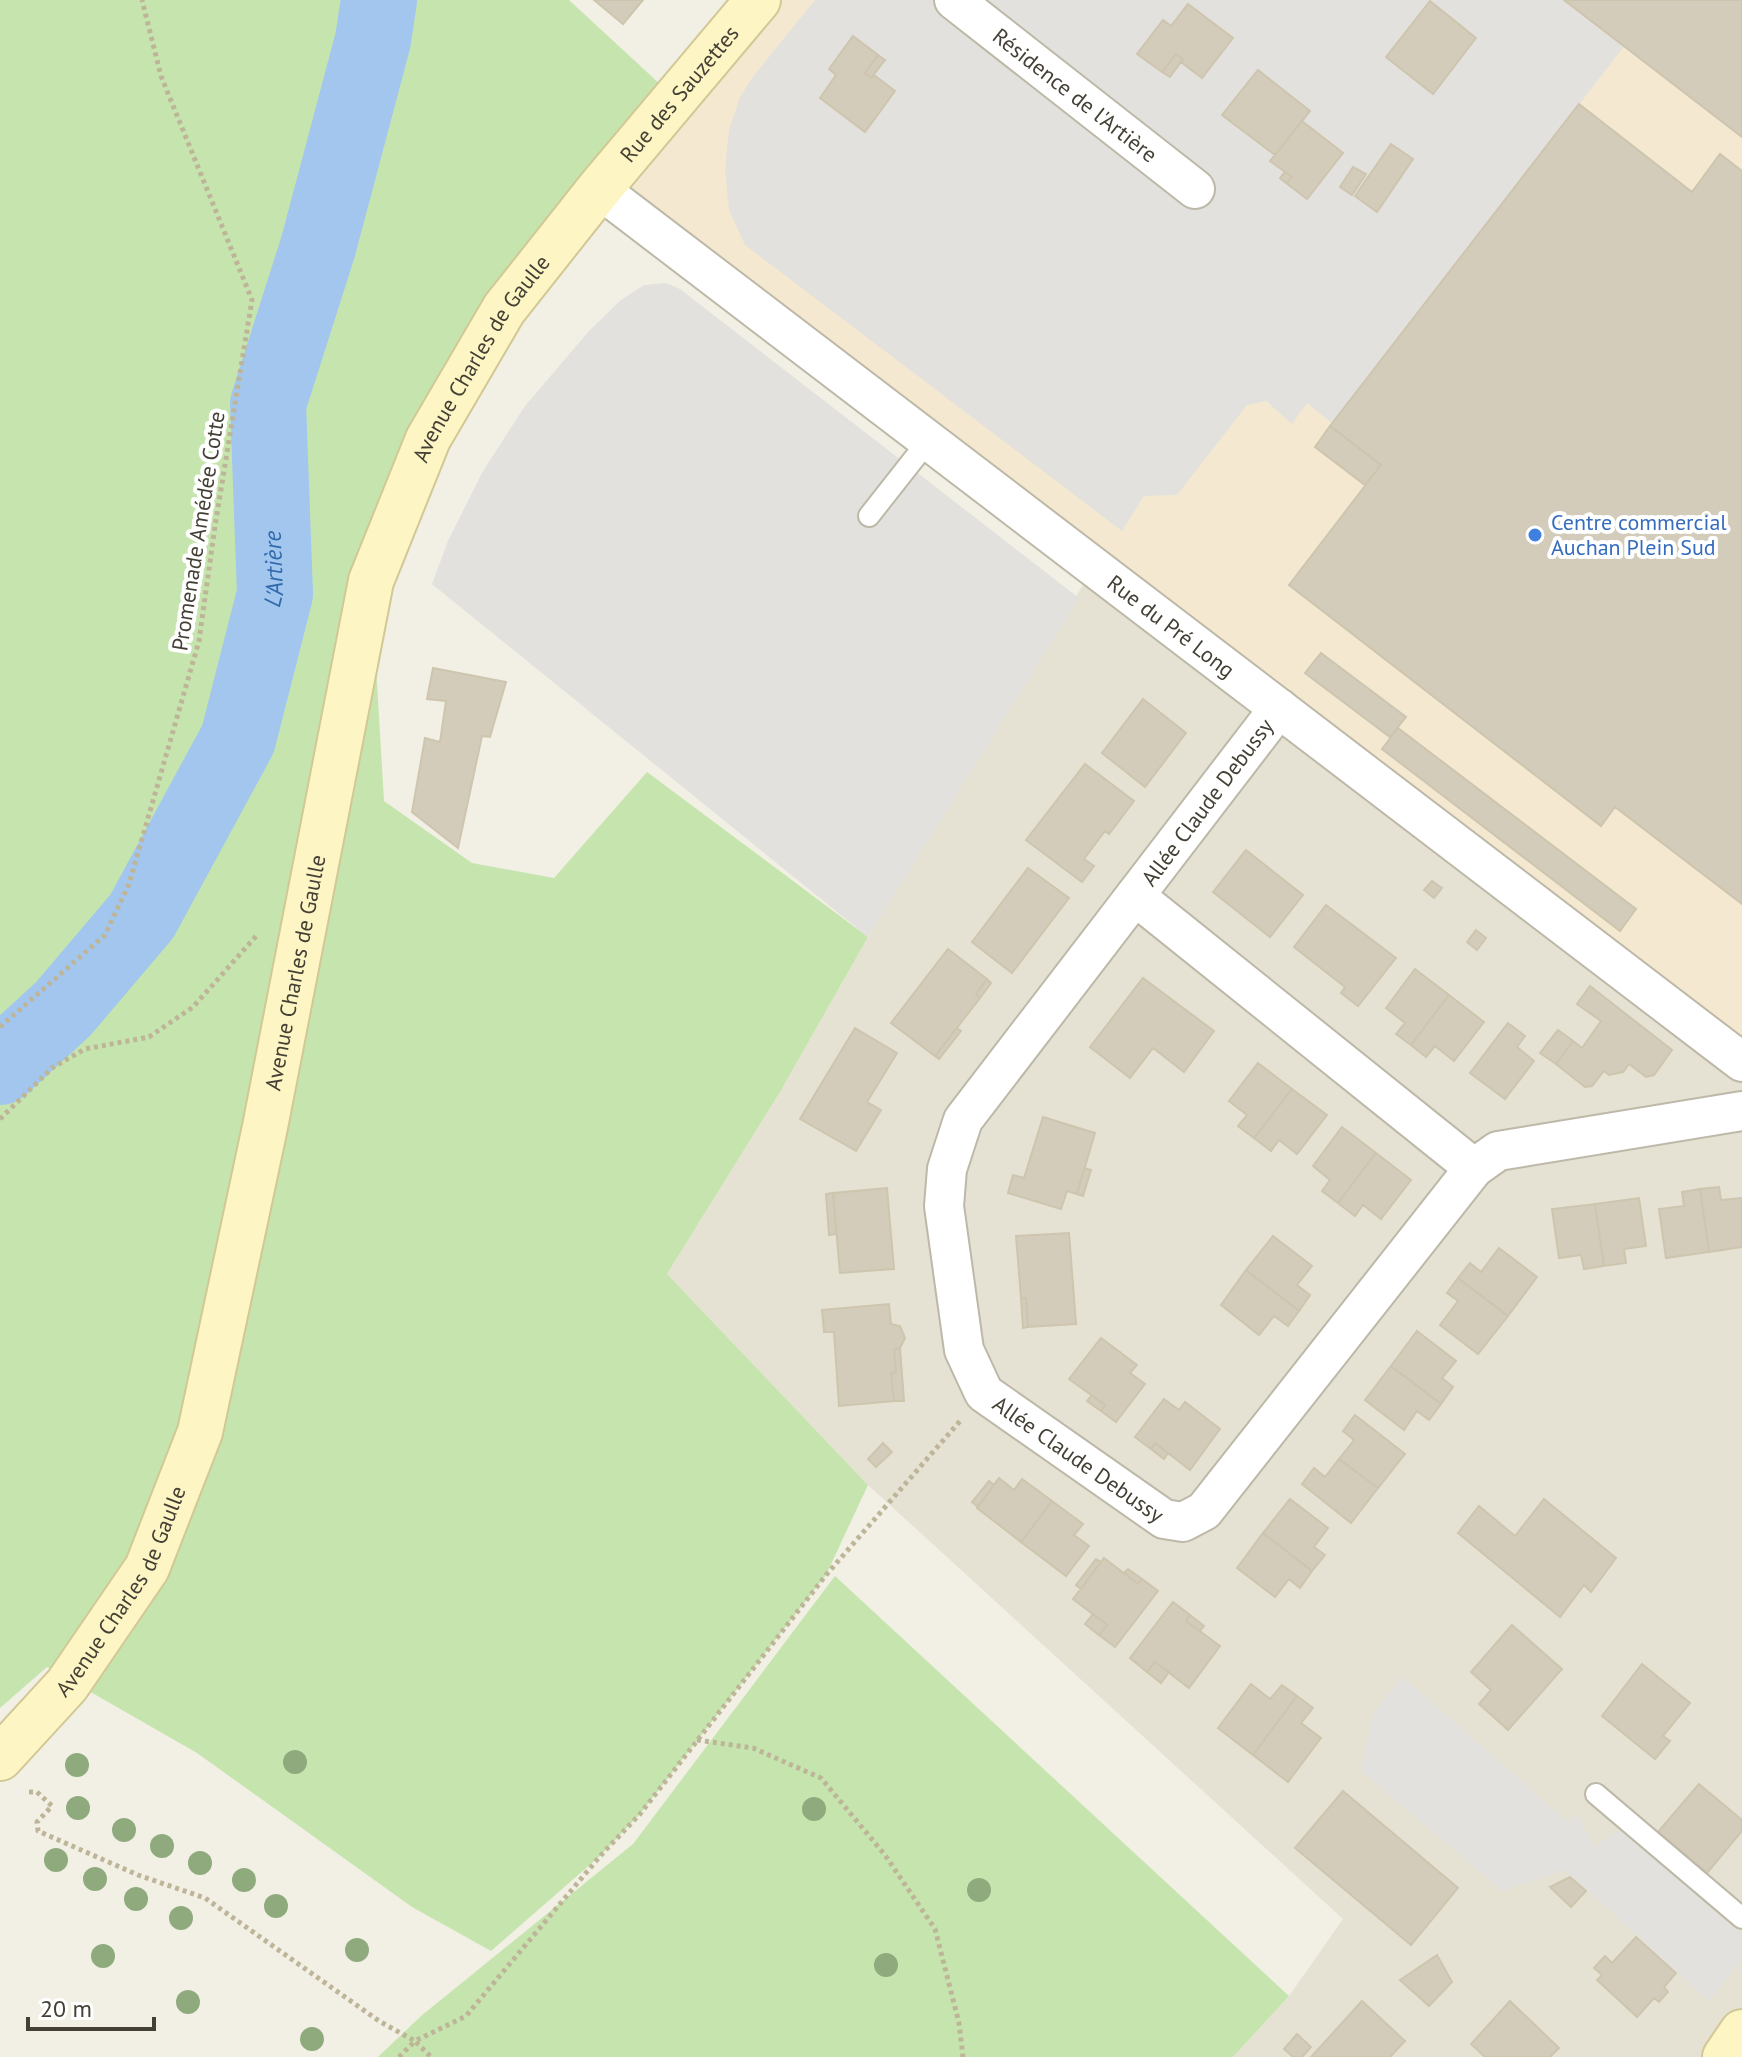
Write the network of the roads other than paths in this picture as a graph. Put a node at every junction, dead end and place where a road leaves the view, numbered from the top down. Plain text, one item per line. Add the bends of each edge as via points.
1 (758, 0) edge
2 (954, 0) edge
3 (599, 189) junction
4 (1195, 189) dead end
5 (928, 441) junction
6 (869, 516) dead end
7 (1279, 708) junction
8 (1135, 896) junction
9 (1742, 1062) edge
10 (1742, 1111) edge
11 (1474, 1168) junction
12 (11, 1775) edge
13 (1596, 1794) dead end
14 (1742, 1918) edge
15 (1742, 2032) edge
16 (1725, 2057) edge

1 - 3 street, Rue des Sauzettes
2 - 4 street, Résidence de l'Artière
3 - 5 street, Rue du Pré Long
3 - 12 street, Avenue Charles de Gaulle via 504,309 428,439 371,581 200,1432 147,1568
5 - 6 lane
5 - 7 street, Rue du Pré Long
7 - 8 street, Allée Claude Debussy
7 - 9 street, Rue du Pré Long
8 - 11 street, Allée Claude Debussy
8 - 11 street, Allée Claude Debussy via 963,1120 947,1169 944,1206 964,1350 984,1393 1164,1519 1183,1522 1204,1511
10 - 11 street, Allée Claude Debussy via 1498,1151
13 - 14 lane
15 - 16 street

